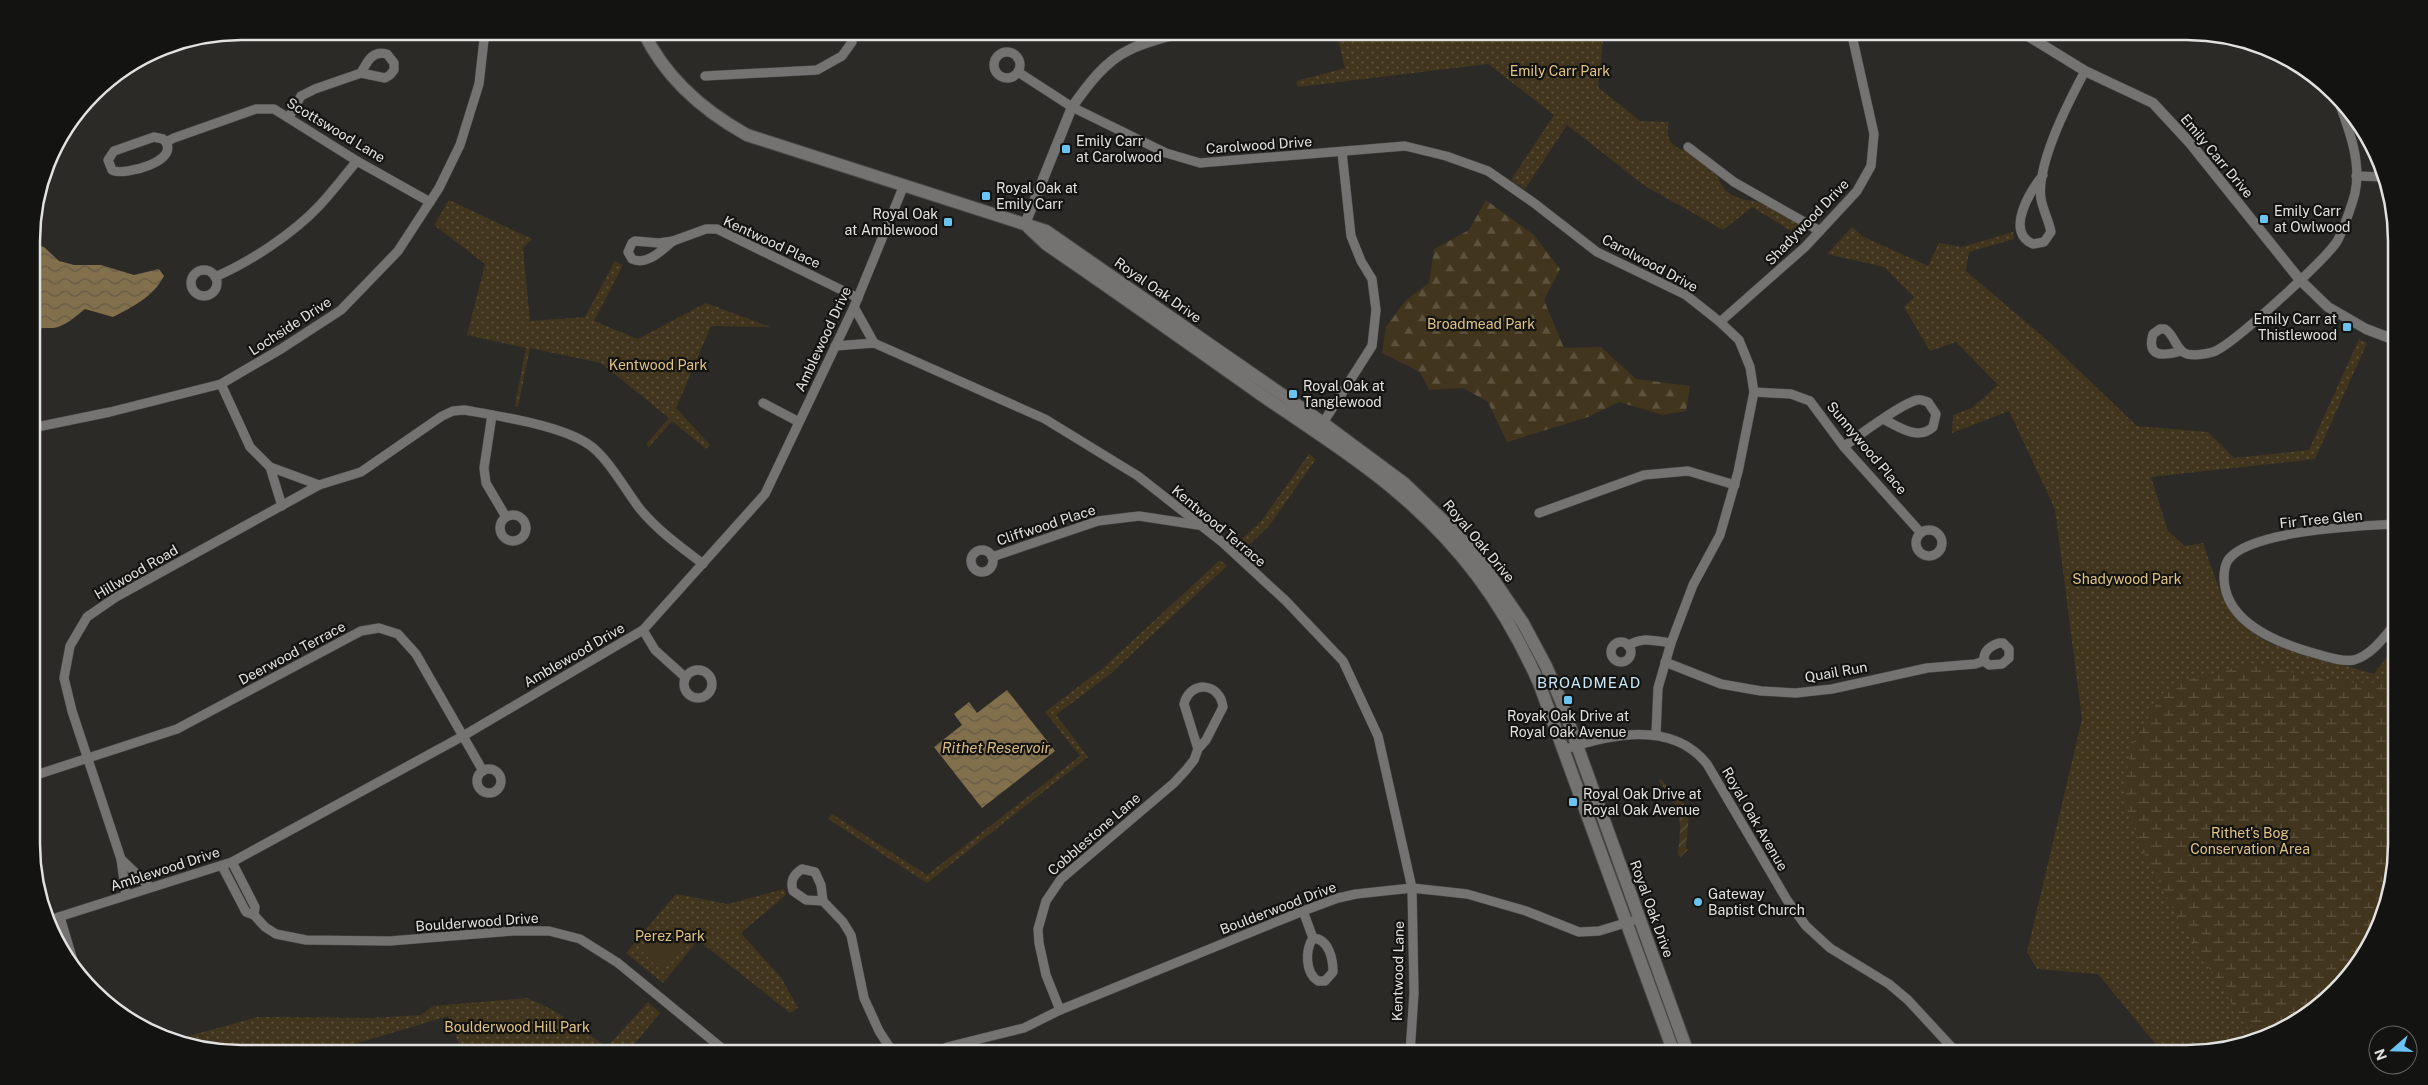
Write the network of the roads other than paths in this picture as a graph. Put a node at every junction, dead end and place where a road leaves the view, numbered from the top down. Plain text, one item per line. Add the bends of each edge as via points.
1 (484, 40) edge
2 (648, 40) edge
3 (852, 40) edge
4 (1160, 40) edge
5 (1853, 40) edge
6 (2034, 40) edge
7 (2084, 71) junction
8 (1018, 72) dead end
9 (361, 73) dead end
10 (706, 76) dead end
11 (1072, 107) junction
12 (2344, 116) edge
13 (289, 117) junction
14 (166, 142) junction
15 (1688, 147) dead end
16 (1342, 152) junction
17 (357, 161) junction
18 (2043, 175) junction
19 (2356, 176) junction
20 (2377, 177) edge
21 (904, 185) junction
22 (430, 202) junction
23 (1025, 224) junction
24 (1820, 231) junction
25 (673, 241) dead end
26 (215, 277) dead end
27 (2300, 280) junction
28 (856, 303) junction
29 (1720, 322) junction
30 (2388, 337) edge
31 (874, 343) junction
32 (835, 346) junction
33 (2180, 351) dead end
34 (221, 384) junction
35 (1754, 392) junction
36 (763, 402) dead end
37 (492, 415) junction
38 (1883, 420) junction
39 (799, 422) junction
40 (40, 426) edge
41 (1320, 428) junction
42 (1844, 447) junction
43 (270, 467) junction
44 (319, 485) junction
45 (1735, 485) junction
46 (282, 506) junction
47 (1540, 513) dead end
48 (506, 517) dead end
49 (1198, 525) junction
50 (2388, 525) edge
51 (1921, 533) dead end
52 (992, 557) dead end
53 (703, 564) junction
54 (644, 630) junction
55 (2388, 632) edge
56 (1671, 643) junction
57 (1628, 646) dead end
58 (1984, 661) dead end
59 (1665, 662) junction
60 (685, 677) dead end
61 (1656, 734) junction
62 (463, 736) junction
63 (1577, 745) junction
64 (1198, 749) junction
65 (1563, 750) junction
66 (88, 759) junction
67 (483, 771) dead end
68 (40, 774) edge
69 (122, 859) junction
70 (232, 862) junction
71 (222, 866) junction
72 (150, 887) junction
73 (1412, 888) junction
74 (126, 895) junction
75 (823, 901) dead end
76 (1303, 911) junction
77 (254, 915) junction
78 (60, 917) junction
79 (1639, 918) junction
80 (54, 919) edge
81 (1626, 922) junction
82 (1313, 938) junction
83 (67, 945) edge
84 (1060, 1010) junction
85 (718, 1045) edge
86 (888, 1045) edge
87 (955, 1045) edge
88 (1411, 1045) edge
89 (1671, 1045) edge
90 (1685, 1045) edge
91 (1949, 1045) edge

1 - 22 street, Lochside Drive via 479,84 460,145
2 - 21 main road, Royal Oak Drive via 668,72 690,96 747,135
3 - 10 street via 842,56 817,70
4 - 11 street via 1128,50 1098,74
5 - 24 street, Shadywood Drive via 1874,134 1871,166 1857,191
6 - 7 street, Emily Carr Drive
7 - 18 street via 2059,121
7 - 27 street, Emily Carr Drive via 2153,103 2190,143
8 - 11 street, Carolwood Drive
9 - 13 street via 301,96
11 - 16 street, Carolwood Drive via 1166,153 1200,163
11 - 23 street
12 - 19 street via 2352,139
13 - 14 street, Scottswood Lane via 274,109 256,109
13 - 17 street, Scottswood Lane
14 - 14 street, Scottswood Lane via 154,137 114,151 108,160 109,165 112,170 122,173 162,160 168,152
15 - 24 street via 1734,182
16 - 29 street, Carolwood Drive via 1405,146 1488,171 1597,252 1686,294
16 - 41 street via 1351,236 1372,279 1376,310 1372,346
17 - 22 street, Scottswood Lane
17 - 26 street via 319,206 297,225 252,257
18 - 18 street via 2022,211 2020,232 2032,244 2044,242 2051,232 2040,197
19 - 20 street
19 - 27 street via 2355,193 2336,243
21 - 23 main road, Royal Oak Drive
21 - 28 street, Amblewood Drive
22 - 34 street, Lochside Drive via 398,251 341,310
23 - 41 main road, Royal Oak Drive via 1046,244
24 - 29 street, Shadywood Drive via 1768,282
25 - 28 street, Kentwood Place via 706,229 716,229
27 - 30 street, Emily Carr Drive via 2328,307
27 - 33 street via 2232,341 2214,352 2188,355
28 - 31 street
28 - 32 street, Amblewood Drive
29 - 35 street, Carolwood Drive via 1739,340 1750,367
31 - 32 street, Kentwood Terrace
31 - 49 street, Kentwood Terrace via 1045,419 1138,476
32 - 39 street, Amblewood Drive
34 - 40 street, Lochside Drive
34 - 43 street via 250,447
35 - 42 street, Sunnywood Place via 1791,394 1810,401
35 - 45 street, Carolwood Drive
36 - 39 street
37 - 44 street, Hillwood Road via 452,411 360,472
37 - 48 street via 484,468 486,483
37 - 53 street, Hillwood Road via 543,425 589,444 642,510
38 - 38 street via 1922,434 1934,427 1936,414 1928,402 1915,400
38 - 42 street
39 - 53 street, Amblewood Drive via 765,494
41 - 63 main road, Royal Oak Drive via 1404,483 1433,508 1482,564 1523,623 1546,666
41 - 65 main road, Royal Oak Drive via 1389,484 1445,537 1495,599 1520,641 1539,683
42 - 51 street, Sunnywood Place
43 - 44 street
43 - 46 street
44 - 46 street, Hillwood Road
45 - 47 street via 1688,471 1644,475
45 - 56 street, Carolwood Drive via 1720,535 1693,585
46 - 66 street, Hillwood Road via 116,597 87,617 70,646 64,678
49 - 52 street, Cliffwood Place via 1139,516 1098,521
49 - 73 street, Kentwood Terrace via 1222,542 1286,601 1343,661 1378,736
50 - 55 street, Fir Tree Glen via 2298,532 2274,538 2240,550 2228,560 2224,574 2224,590 2233,608 2259,631 2285,644 2319,655 2354,660 2376,646
53 - 54 street, Amblewood Drive
54 - 60 street via 655,650
54 - 62 street, Amblewood Drive
56 - 57 street via 1645,639 1636,640
56 - 59 street, Carolwood Drive
58 - 59 street, Quail Run via 1927,668 1832,690 1796,693 1721,684
59 - 61 street, Carolwood Drive via 1658,688
61 - 63 street, Royal Oak Avenue via 1593,740
61 - 91 street, Royal Oak Avenue via 1685,744 1707,764 1787,900 1806,926 1830,948 1898,991
62 - 66 street, Deerwood Terrace via 416,654 398,634 379,628 361,631 177,730
62 - 67 street, Deerwood Terrace
62 - 70 street, Amblewood Drive
63 - 65 street, Royal Oak Avenue
63 - 79 main road, Royal Oak Drive
64 - 64 street, Cobblestone Lane via 1223,707 1219,694 1202,686 1190,692 1184,704
64 - 84 street, Cobblestone Lane via 1194,760 1174,783 1061,879 1046,901 1038,929 1038,943
65 - 81 main road, Royal Oak Drive
66 - 68 street, Deerwood Terrace
66 - 69 street, Hillwood Road
69 - 72 street, Hillwood Road
69 - 74 street, Hillwood Road
70 - 71 street, Amblewood Drive
70 - 77 street via 255,907
71 - 72 street, Amblewood Drive
71 - 77 street, Boulderwood Drive via 246,912
72 - 74 street, Amblewood Drive
73 - 76 street, Boulderwood Drive via 1338,898
73 - 81 street, Boulderwood Drive via 1466,894 1526,911 1579,932 1599,931
73 - 88 street, Kentwood Lane via 1414,993
74 - 78 street, Amblewood Drive
75 - 86 street via 851,935 864,998
76 - 82 street
76 - 84 street, Boulderwood Drive
77 - 85 street, Boulderwood Drive via 276,934 306,940 390,941 513,931 549,931 580,939 618,963
78 - 80 street, Amblewood Drive
78 - 83 street
79 - 81 street, Boulderwood Drive
79 - 90 main road, Royal Oak Drive
81 - 89 main road, Royal Oak Drive
82 - 82 street via 1307,957 1312,975 1318,981 1325,981 1334,972 1330,952 1325,943
84 - 87 street, Boulderwood Drive via 1024,1028

